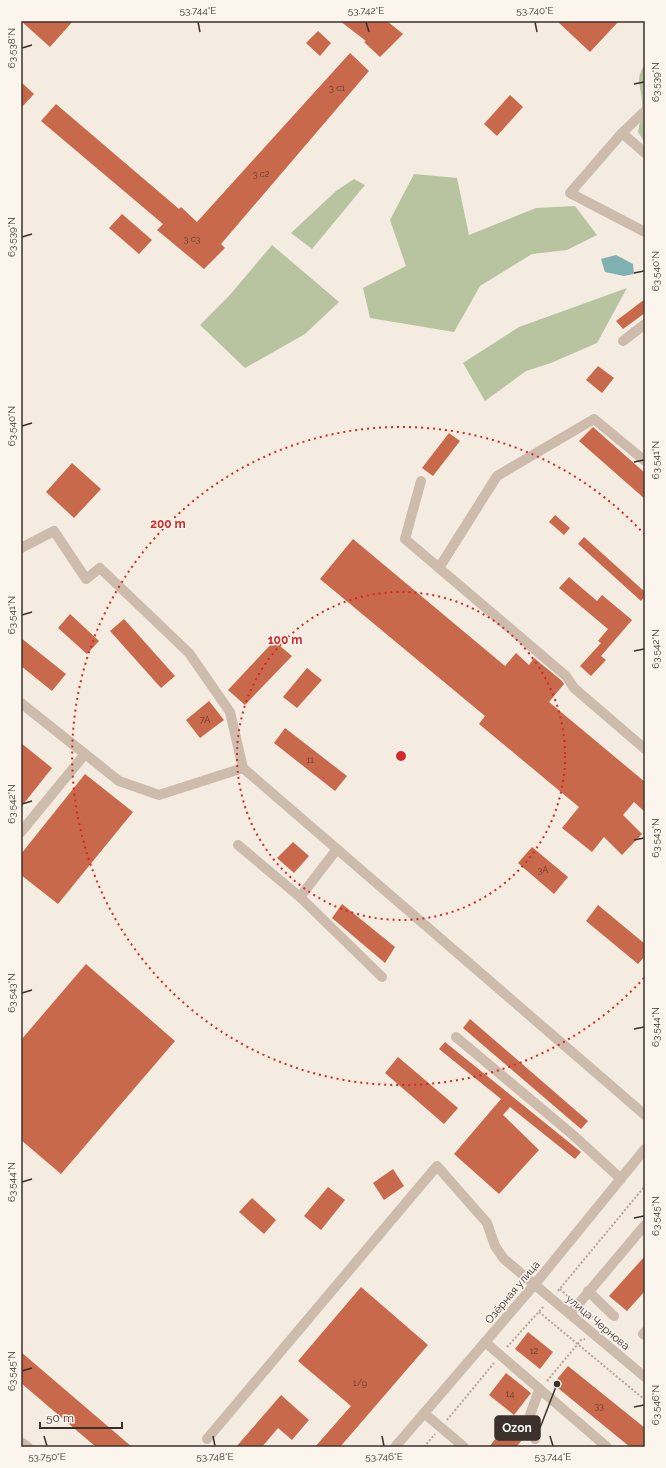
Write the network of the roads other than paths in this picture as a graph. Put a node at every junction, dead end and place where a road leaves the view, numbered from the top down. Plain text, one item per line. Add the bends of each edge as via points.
1 (645, 110) edge
2 (622, 133) junction
3 (645, 153) edge
4 (645, 232) edge
5 (645, 324) edge
6 (623, 341) dead end
7 (645, 461) edge
8 (421, 481) dead end
9 (21, 548) edge
10 (439, 568) junction
11 (21, 703) edge
12 (645, 749) edge
13 (85, 754) junction
14 (243, 768) junction
15 (21, 832) edge
16 (238, 845) dead end
17 (337, 849) junction
18 (300, 897) junction
19 (382, 977) dead end
20 (456, 1037) dead end
21 (645, 1115) edge
22 (645, 1149) edge
23 (620, 1179) junction
24 (645, 1225) edge
25 (535, 1284) junction
26 (588, 1291) junction
27 (570, 1314) junction
28 (614, 1316) road end
29 (645, 1332) edge
30 (645, 1336) edge
31 (485, 1342) junction
32 (645, 1377) edge
33 (539, 1390) junction
34 (424, 1413) junction
35 (207, 1439) dead end
36 (535, 1439) dead end
37 (21, 1442) edge
38 (28, 1447) edge
39 (395, 1447) edge
40 (464, 1447) edge
41 (607, 1447) edge

1 - 2 street
2 - 3 street
2 - 4 street via 570,193
5 - 6 street
7 - 10 street via 594,418 497,476
8 - 10 street via 405,539
9 - 14 street via 54,531 86,579 100,568 189,653 230,712
10 - 12 street via 566,676 574,688
11 - 13 street
13 - 14 street via 119,781 159,795
13 - 15 street
14 - 17 street
16 - 18 street
17 - 18 street
17 - 21 street
18 - 19 street
20 - 23 street via 573,1135
22 - 23 street, Озёрная улица
23 - 25 street, Озёрная улица
24 - 26 street
25 - 27 street, улица Чернова
25 - 31 street, Озёрная улица
25 - 35 street, улица Чернова via 504,1259 495,1246 487,1223 437,1166
26 - 27 street
26 - 28 street
27 - 32 street, улица Чернова
29 - 30 street
31 - 33 street
31 - 34 street, Озёрная улица
33 - 36 street via 530,1415
33 - 41 street
34 - 39 street, Озёрная улица
34 - 40 street
37 - 38 street

